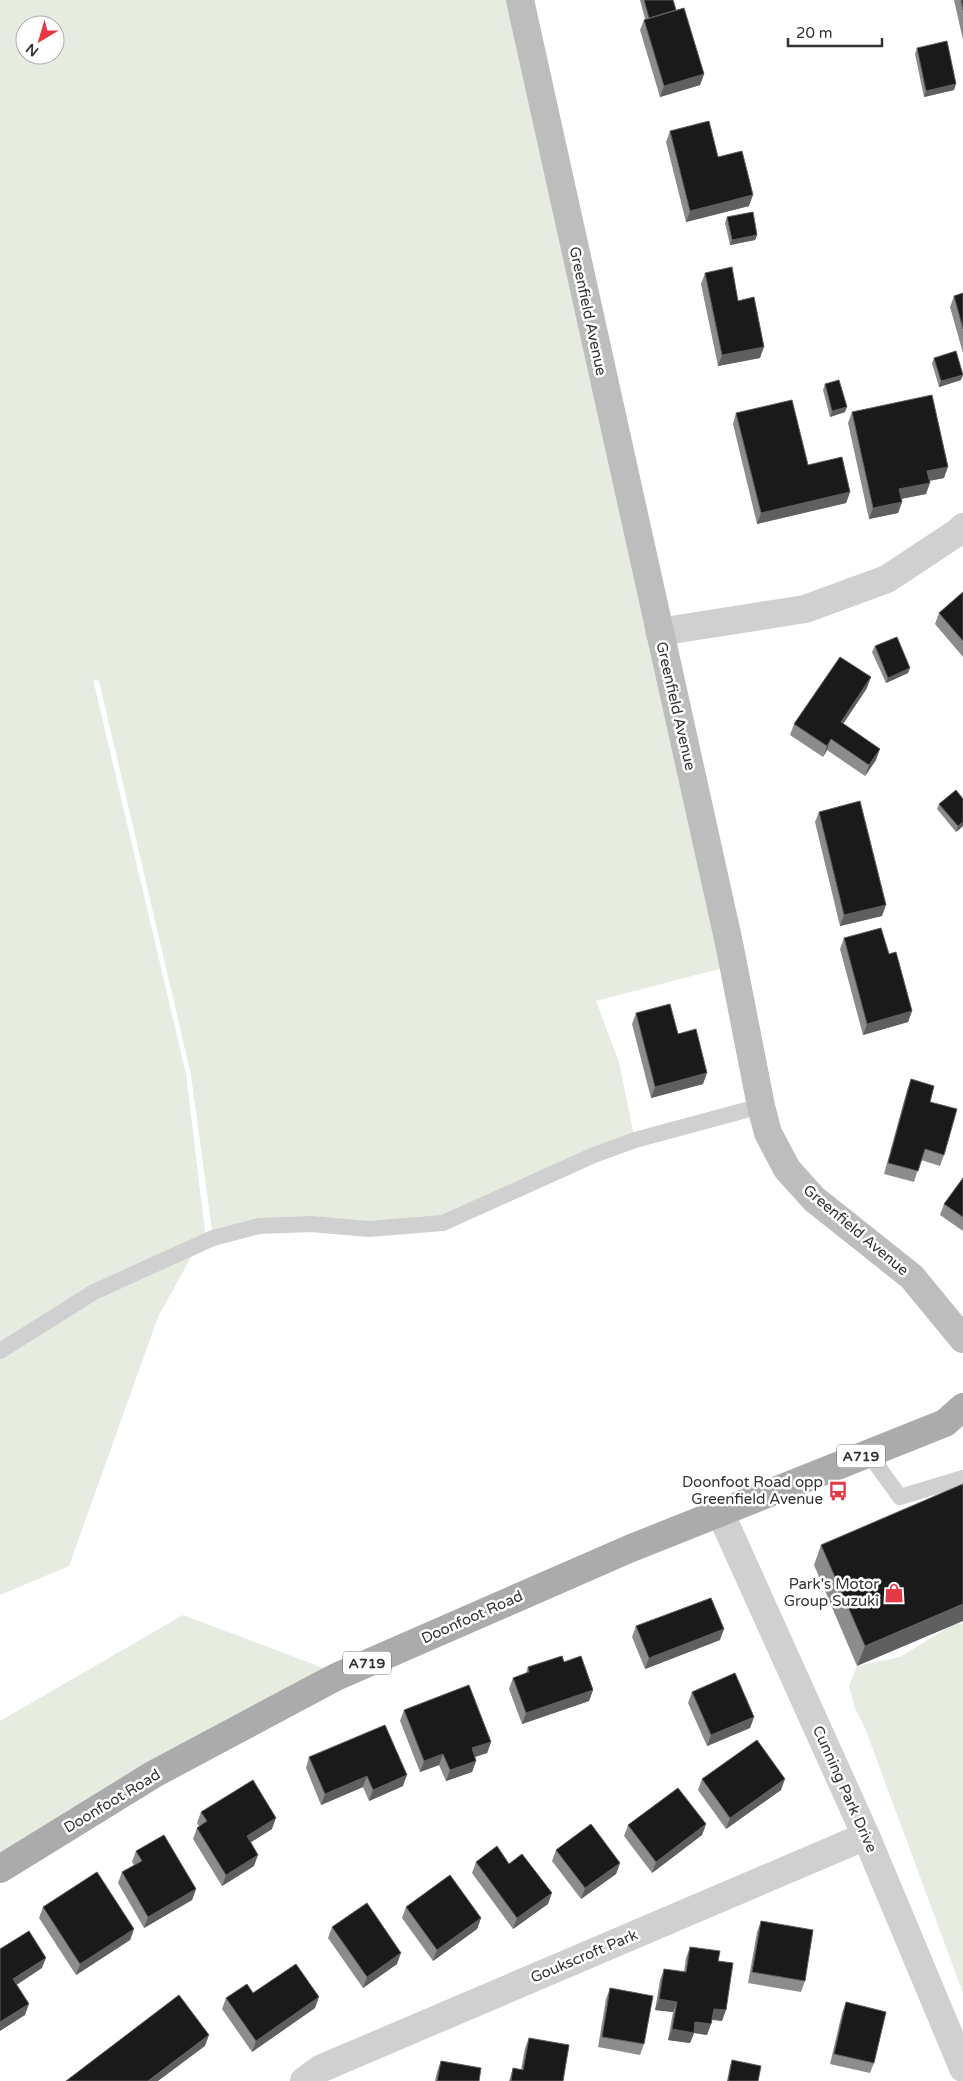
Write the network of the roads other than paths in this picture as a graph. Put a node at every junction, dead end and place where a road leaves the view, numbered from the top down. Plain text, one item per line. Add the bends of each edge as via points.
1 (520, 0) edge
2 (963, 527) edge
3 (659, 632) junction
4 (761, 1106) junction
5 (963, 1339) edge
6 (0, 1351) edge
7 (963, 1407) edge
8 (868, 1453) junction
9 (963, 1478) edge
10 (720, 1512) junction
11 (866, 1836) junction
12 (0, 1869) edge
13 (963, 2068) edge
14 (304, 2081) edge

1 - 3 street, Greenfield Avenue
2 - 3 street via 887,580 805,608
3 - 4 street, Greenfield Avenue via 729,943
4 - 5 street, Greenfield Avenue via 768,1133 786,1169 814,1198 912,1277
4 - 6 lane via 635,1140 594,1155 443,1223 369,1229 311,1224 259,1226 213,1238 94,1292
7 - 8 main road, Doonfoot Road / A719 via 945,1423
8 - 9 lane via 900,1497
8 - 10 main road, Doonfoot Road / A719
10 - 11 street, Cunning Park Drive
10 - 12 main road, Doonfoot Road / A719 via 336,1677 154,1774
11 - 13 street, Cunning Park Drive
11 - 14 street, Goukscroft Park via 320,2069

